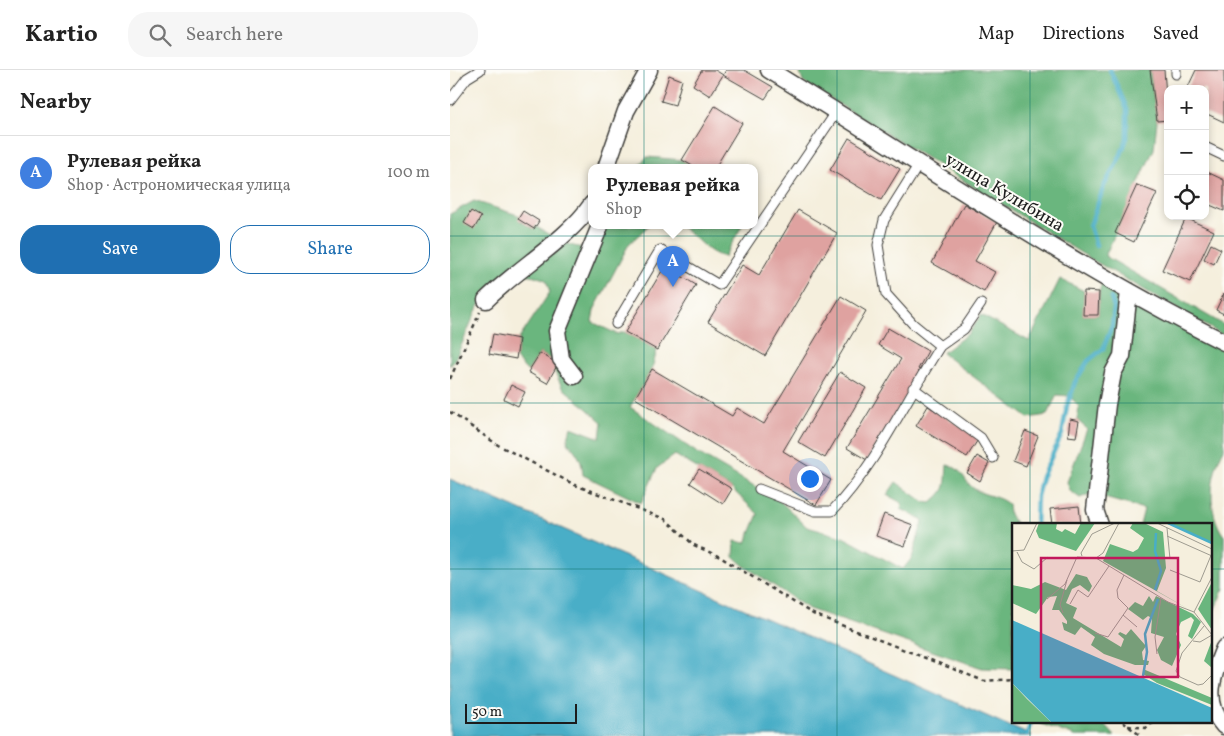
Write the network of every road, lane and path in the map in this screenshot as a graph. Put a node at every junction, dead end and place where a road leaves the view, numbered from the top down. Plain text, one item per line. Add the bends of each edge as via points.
1 (480, 70) edge
2 (649, 70) edge
3 (769, 70) edge
4 (450, 100) edge
5 (837, 112) junction
6 (1209, 149) edge
7 (1224, 156) edge
8 (607, 164) edge
9 (919, 164) junction
10 (588, 209) edge
11 (758, 228) edge
12 (599, 229) edge
13 (757, 229) edge
14 (1130, 291) junction
15 (486, 300) joint
16 (981, 304) dead end
17 (616, 324) dead end
18 (1224, 342) edge
19 (940, 346) junction
20 (574, 376) dead end
21 (450, 379) edge
22 (913, 388) junction
23 (450, 412) edge
24 (993, 458) dead end
25 (759, 488) dead end
26 (1099, 523) edge
27 (1224, 648) edge
28 (1012, 679) edge
29 (1126, 724) edge
30 (1151, 724) edge
31 (1128, 726) junction
32 (1224, 726) edge
33 (1141, 736) edge

1 - 4 lane via 467,78
2 - 8 street via 626,112
3 - 5 street, улица Кулибина
5 - 9 street, улица Кулибина
5 - 11 lane
6 - 7 lane
9 - 14 street, улица Кулибина
9 - 19 lane via 884,220 878,245 886,294
10 - 15 street
12 - 20 street via 557,331 562,359
13 - 17 lane via 719,285 660,250
14 - 18 street, улица Кулибина
14 - 26 street via 1122,356 1113,373 1106,404 1095,510
15 - 21 path
16 - 19 lane via 964,329
19 - 22 lane
22 - 24 lane via 981,438
22 - 25 lane via 848,495 832,511 815,511
23 - 28 path via 498,445 576,485 665,519 694,545 720,557 813,614 984,681
27 - 32 street via 1212,678 1212,702
29 - 31 path
30 - 31 path via 1146,728
31 - 33 path

